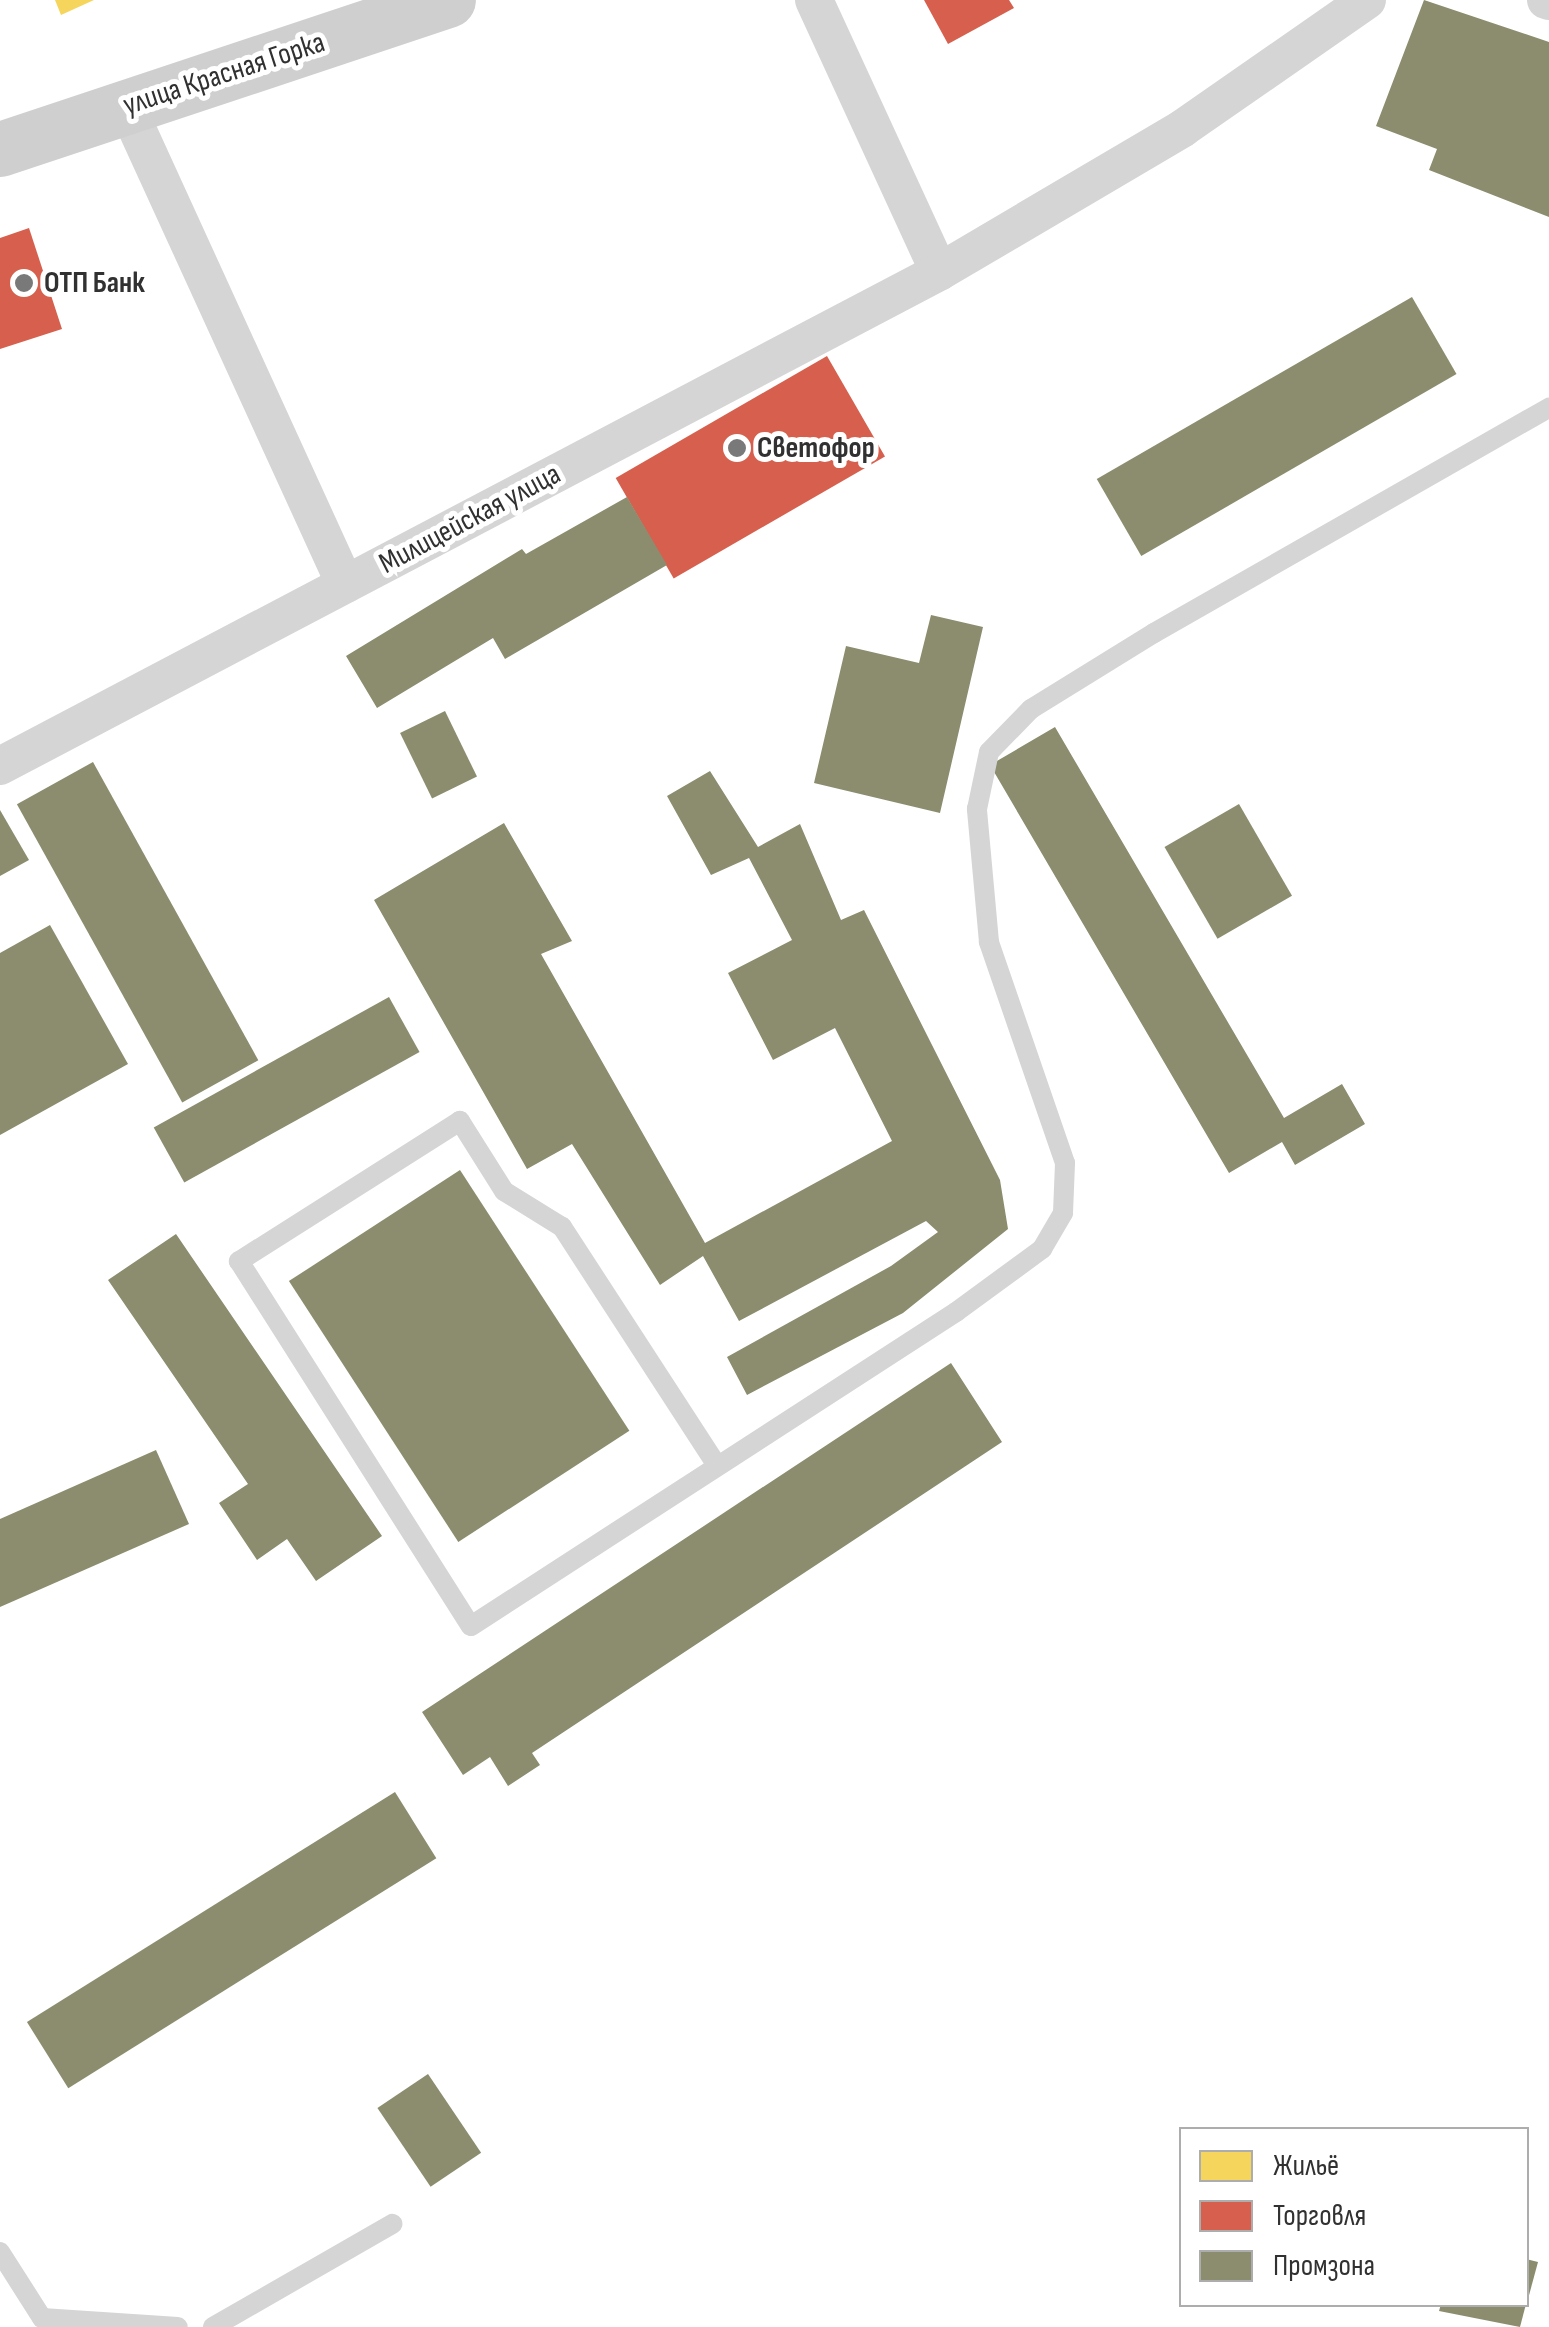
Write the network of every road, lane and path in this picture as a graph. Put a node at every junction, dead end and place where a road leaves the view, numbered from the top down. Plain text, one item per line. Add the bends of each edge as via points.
1 (448, 0) edge
2 (814, 0) edge
3 (1367, 0) edge
4 (126, 105) junction
5 (0, 149) edge
6 (939, 272) junction
7 (1549, 408) edge
8 (346, 584) junction
9 (0, 766) edge
10 (716, 1464) junction
11 (392, 2224) dead end
12 (0, 2252) edge
13 (178, 2327) edge
14 (213, 2327) edge

1 - 4 street, улица Красная Горка
2 - 6 street
3 - 6 street, Милицейская улица via 1184,128
4 - 5 street, улица Красная Горка
4 - 8 street
6 - 8 street, Милицейская улица
7 - 10 lane via 1154,633 1007,728 989,752 980,783 979,874 990,942 1065,1162 1063,1213 1042,1249 1004,1278
8 - 9 street, Милицейская улица
10 - 10 lane via 471,1626 239,1261 460,1121 504,1191 562,1227
11 - 14 lane
12 - 13 lane via 42,2318

